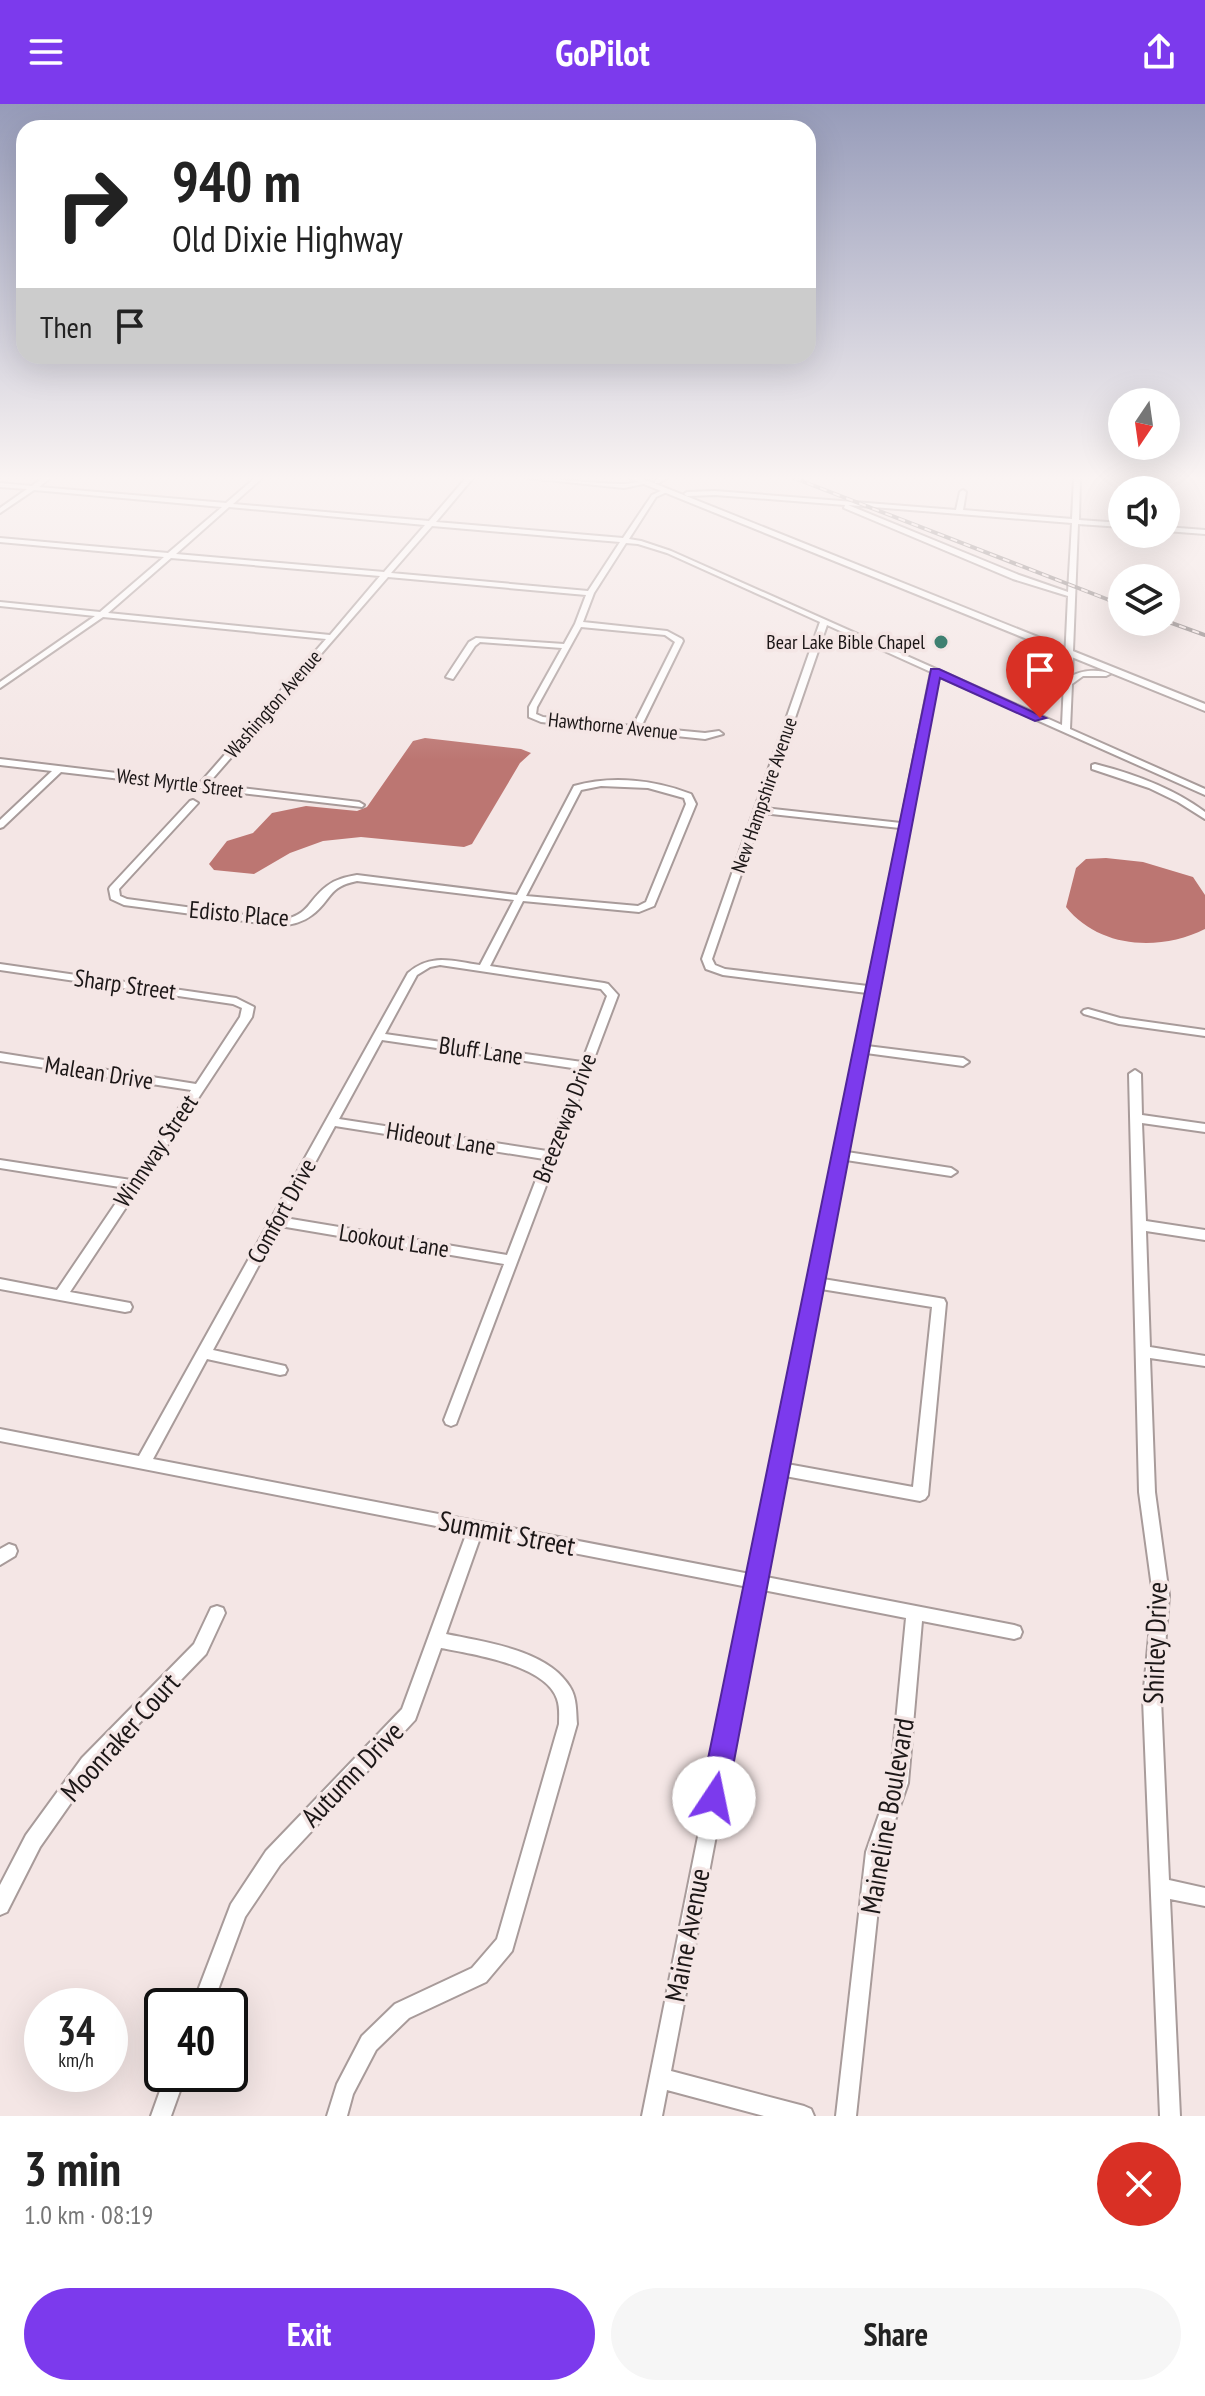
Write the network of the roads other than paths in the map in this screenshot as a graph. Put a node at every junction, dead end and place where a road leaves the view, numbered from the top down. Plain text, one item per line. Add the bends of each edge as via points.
1 (150, 572) edge
2 (341, 572) edge
3 (387, 572) edge
4 (604, 572) edge
5 (713, 572) edge
6 (868, 572) edge
7 (1004, 572) edge
8 (1072, 572) edge
9 (383, 576) junction
10 (590, 593) junction
11 (1071, 595) junction
12 (0, 604) edge
13 (102, 614) junction
14 (824, 622) junction
15 (579, 624) junction
16 (331, 637) junction
17 (566, 646) junction
18 (1069, 654) junction
19 (935, 672) junction
20 (1106, 674) junction
21 (450, 677) dead end
22 (1068, 683) junction
23 (0, 686) edge
24 (1205, 708) edge
25 (1205, 719) edge
26 (636, 729) junction
27 (1066, 730) junction
28 (719, 734) dead end
29 (0, 762) edge
30 (1095, 767) dead end
31 (59, 769) junction
32 (202, 786) junction
33 (1205, 792) edge
34 (193, 803) dead end
35 (359, 805) dead end
36 (759, 810) junction
37 (1205, 816) edge
38 (0, 825) edge
39 (905, 826) junction
40 (519, 898) junction
41 (427, 964) joint
42 (0, 967) edge
43 (484, 968) junction
44 (872, 990) junction
45 (248, 1007) joint
46 (1088, 1012) dead end
47 (1205, 1033) edge
48 (378, 1036) junction
49 (861, 1049) junction
50 (0, 1057) edge
51 (963, 1062) dead end
52 (585, 1066) junction
53 (1135, 1074) dead end
54 (199, 1088) junction
55 (1136, 1118) junction
56 (331, 1122) junction
57 (1205, 1128) edge
58 (840, 1155) junction
59 (550, 1156) junction
60 (0, 1164) edge
61 (951, 1172) dead end
62 (133, 1185) junction
63 (277, 1221) junction
64 (1139, 1225) junction
65 (1205, 1235) edge
66 (511, 1260) junction
67 (814, 1283) junction
68 (0, 1284) edge
69 (61, 1295) junction
70 (125, 1307) dead end
71 (1143, 1351) junction
72 (204, 1353) junction
73 (1205, 1361) edge
74 (280, 1370) dead end
75 (451, 1420) dead end
76 (0, 1435) edge
77 (143, 1463) junction
78 (778, 1468) junction
79 (476, 1528) junction
80 (756, 1581) junction
81 (915, 1612) junction
82 (217, 1613) dead end
83 (1014, 1632) dead end
84 (436, 1639) junction
85 (1160, 1888) junction
86 (1205, 1897) edge
87 (0, 1905) edge
88 (209, 1988) edge
89 (659, 2078) junction
90 (170, 2092) edge
91 (161, 2116) edge
92 (337, 2116) edge
93 (652, 2116) edge
94 (804, 2116) edge
95 (846, 2116) edge
96 (1170, 2116) edge

1 - 13 street
2 - 9 street
3 - 9 street, Washington Avenue
4 - 10 street, Hawthorne Avenue
5 - 14 street
6 - 18 main road
7 - 11 street
8 - 11 street
9 - 10 street
9 - 16 street, Washington Avenue
10 - 15 street, Hawthorne Avenue
11 - 18 street
12 - 13 street
13 - 16 street
13 - 23 street
14 - 19 street
14 - 36 street, New Hampshire Avenue
15 - 17 street, Hawthorne Avenue
15 - 26 street via 667,633 679,641
16 - 32 street, Washington Avenue
17 - 21 street via 479,640
17 - 26 street, Hawthorne Avenue via 532,715
18 - 20 main road
18 - 22 street
18 - 24 main road
19 - 27 street
19 - 39 street, Maine Avenue
20 - 22 street via 1086,672
20 - 25 main road
22 - 27 street
26 - 28 street, Hawthorne Avenue
27 - 33 street
29 - 31 street, West Myrtle Street
30 - 37 street
31 - 32 street, West Myrtle Street
31 - 38 street
32 - 35 street, West Myrtle Street
34 - 40 street, Edisto Place via 114,889 115,897 282,923 311,914 329,886 357,878
36 - 39 street
36 - 44 street, New Hampshire Avenue via 707,959 710,967
39 - 44 street, Maine Avenue
40 - 40 street via 577,788 600,782 676,790 688,796 691,804 650,904 626,910
40 - 43 street
41 - 43 street, Breezeway Drive
41 - 48 street, Comfort Drive via 413,973
42 - 45 street, Sharp Street via 236,1001
43 - 52 street, Breezeway Drive via 608,988 613,995
44 - 49 street, Maine Avenue
45 - 54 street, Winnway Street
46 - 47 street
48 - 52 street, Bluff Lane
48 - 56 street, Comfort Drive
49 - 51 street
49 - 58 street, Maine Avenue
50 - 54 street, Malean Drive
52 - 59 street, Breezeway Drive
53 - 55 street, Shirley Drive
54 - 62 street, Winnway Street
55 - 57 street
55 - 64 street, Shirley Drive
56 - 59 street, Hideout Lane
56 - 63 street, Comfort Drive
58 - 61 street
58 - 67 street, Maine Avenue
59 - 66 street, Breezeway Drive
60 - 62 street
62 - 69 street, Winnway Street
63 - 66 street, Lookout Lane
63 - 72 street, Comfort Drive
64 - 65 street
64 - 71 street, Shirley Drive
66 - 75 street, Breezeway Drive
67 - 78 street, Maine Avenue
67 - 78 street via 939,1303 920,1495
68 - 69 street
69 - 70 street
71 - 73 street
71 - 85 street, Shirley Drive via 1147,1492 1161,1595 1152,1699
72 - 74 street
72 - 77 street, Comfort Drive
76 - 77 street, Summit Street
77 - 79 street, Summit Street
78 - 80 street, Maine Avenue
79 - 80 street, Summit Street
79 - 84 street, Autumn Drive
80 - 81 street, Summit Street
80 - 89 street, Maine Avenue
81 - 83 street, Summit Street
81 - 95 street, Maineline Boulevard via 899,1783 875,1852
82 - 87 street, Moonraker Court via 200,1649 88,1764 33,1841
84 - 88 street, Autumn Drive via 409,1714 273,1858 238,1911
84 - 92 street via 546,1672 565,1695 568,1724 505,1944 479,1975 402,2011 369,2043
85 - 86 street
85 - 96 street, Shirley Drive
89 - 93 street, Maine Avenue
89 - 94 street
90 - 91 street

